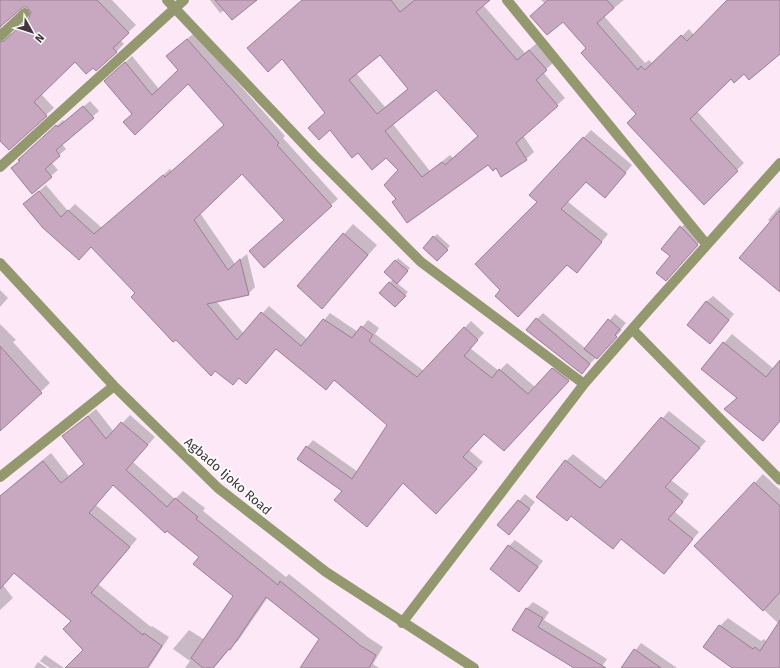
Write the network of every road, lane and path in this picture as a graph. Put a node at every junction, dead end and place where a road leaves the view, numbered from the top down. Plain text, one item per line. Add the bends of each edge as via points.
1 (167, 0) edge
2 (184, 0) edge
3 (507, 0) edge
4 (174, 8) junction
5 (25, 13) dead end
6 (0, 36) edge
7 (780, 163) edge
8 (0, 167) edge
9 (706, 245) junction
10 (0, 263) edge
11 (632, 329) junction
12 (584, 384) junction
13 (114, 386) junction
14 (0, 477) edge
15 (780, 480) edge
16 (402, 623) junction
17 (474, 668) edge

1 - 4 street
2 - 4 street
3 - 9 street
4 - 8 street
4 - 12 street via 314,155 421,262
5 - 6 street
7 - 9 street
9 - 11 street
10 - 13 street, Agbado Ijoko Road
11 - 12 street
11 - 15 street
12 - 16 street
13 - 14 street
13 - 16 street, Agbado Ijoko Road via 218,488 326,572
16 - 17 street, Agbado Ijoko Road

